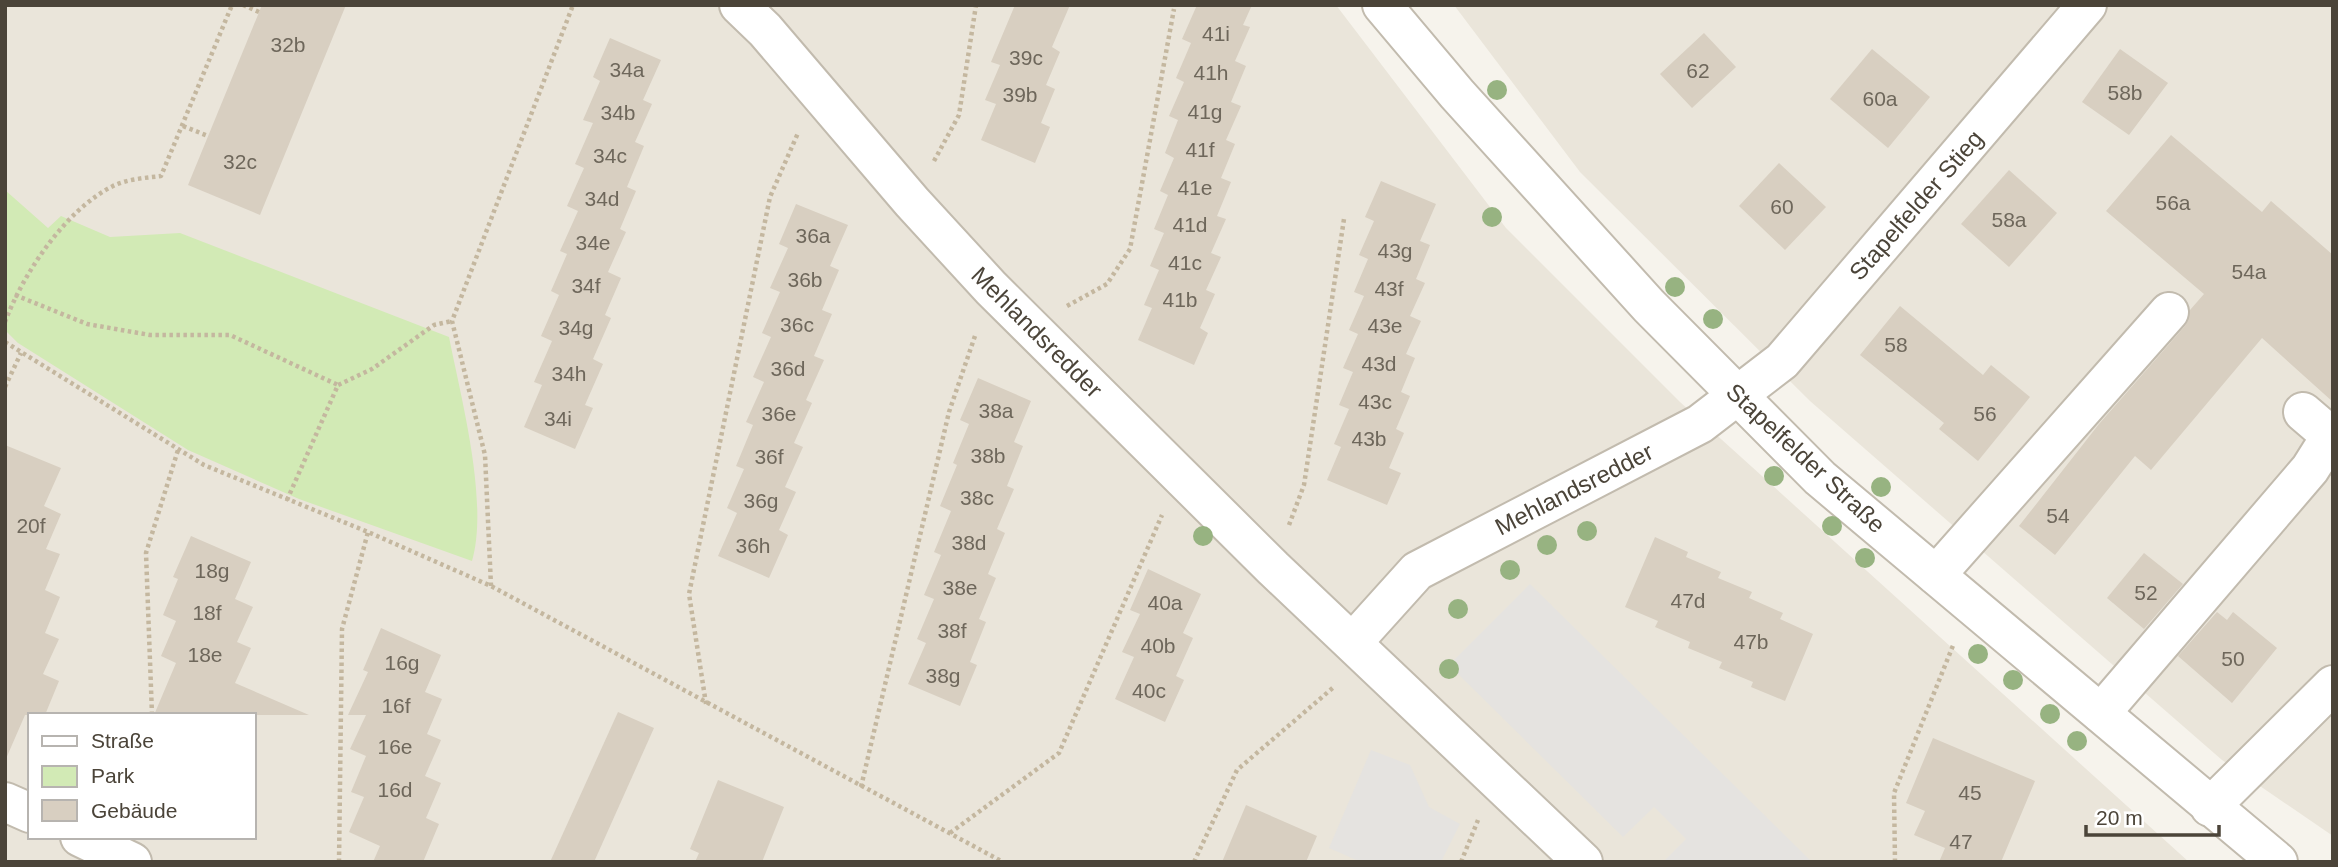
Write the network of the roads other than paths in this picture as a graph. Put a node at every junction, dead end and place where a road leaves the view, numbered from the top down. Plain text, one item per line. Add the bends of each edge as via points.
1 (739, 5) edge
2 (1382, 5) edge
3 (2087, 5) edge
4 (2169, 312) dead end
5 (1738, 397) junction
6 (2303, 412) dead end
7 (1936, 575) junction
8 (1353, 642) junction
9 (2333, 685) edge
10 (2101, 713) junction
11 (5, 802) edge
12 (2210, 807) junction
13 (28, 812) edge
14 (84, 839) edge
15 (132, 862) edge
16 (1584, 862) edge
17 (2278, 862) edge

1 - 8 street, Mehlandsredder via 991,288
2 - 5 street, Stapelfelder Straße via 1649,306
3 - 5 street, Stapelfelder Stieg via 1782,361
4 - 7 street
5 - 7 street, Stapelfelder Straße via 1820,478
5 - 8 street, Mehlandsredder via 1700,424 1417,571
6 - 10 street via 2324,430 2327,442 2310,468
7 - 10 street, Stapelfelder Straße
8 - 16 street, Mehlandsredder
9 - 12 street
10 - 12 street, Stapelfelder Straße
11 - 13 street
12 - 17 street, Stapelfelder Straße
14 - 15 street

